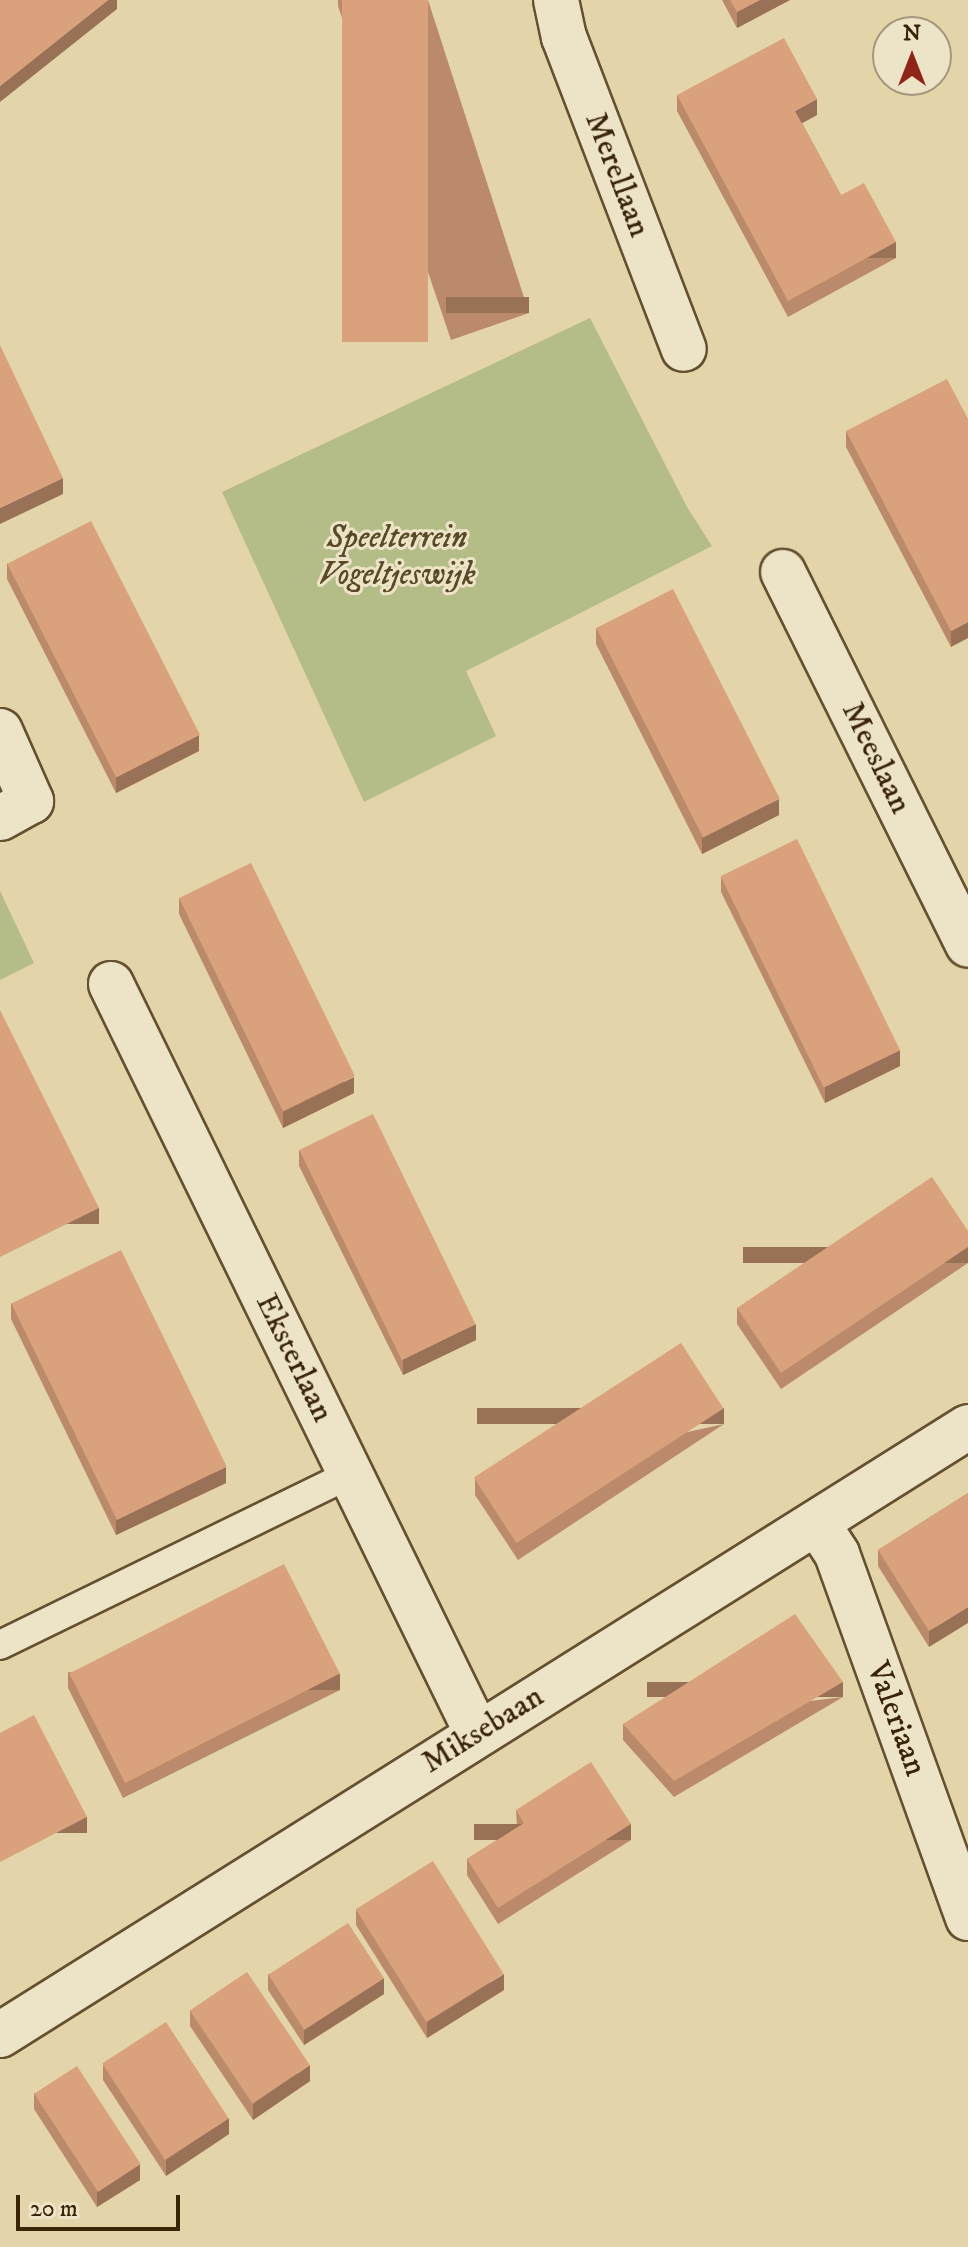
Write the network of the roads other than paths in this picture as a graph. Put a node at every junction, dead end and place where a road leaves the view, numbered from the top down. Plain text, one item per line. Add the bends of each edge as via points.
1 (556, 0) edge
2 (684, 349) dead end
3 (783, 572) dead end
4 (0, 731) edge
5 (0, 818) edge
6 (968, 945) edge
7 (111, 984) dead end
8 (968, 1427) edge
9 (351, 1474) junction
10 (817, 1523) junction
11 (3, 1637) edge
12 (477, 1733) junction
13 (968, 1918) edge
14 (0, 2035) edge

1 - 2 street, Merellaan via 564,37
3 - 6 street, Meeslaan
4 - 5 street via 31,801
7 - 9 street, Eksterlaan
8 - 10 street, Miksebaan
9 - 11 lane
9 - 12 street, Eksterlaan
10 - 12 street, Miksebaan
10 - 13 street, Valeriaan via 837,1554
12 - 14 street, Miksebaan

